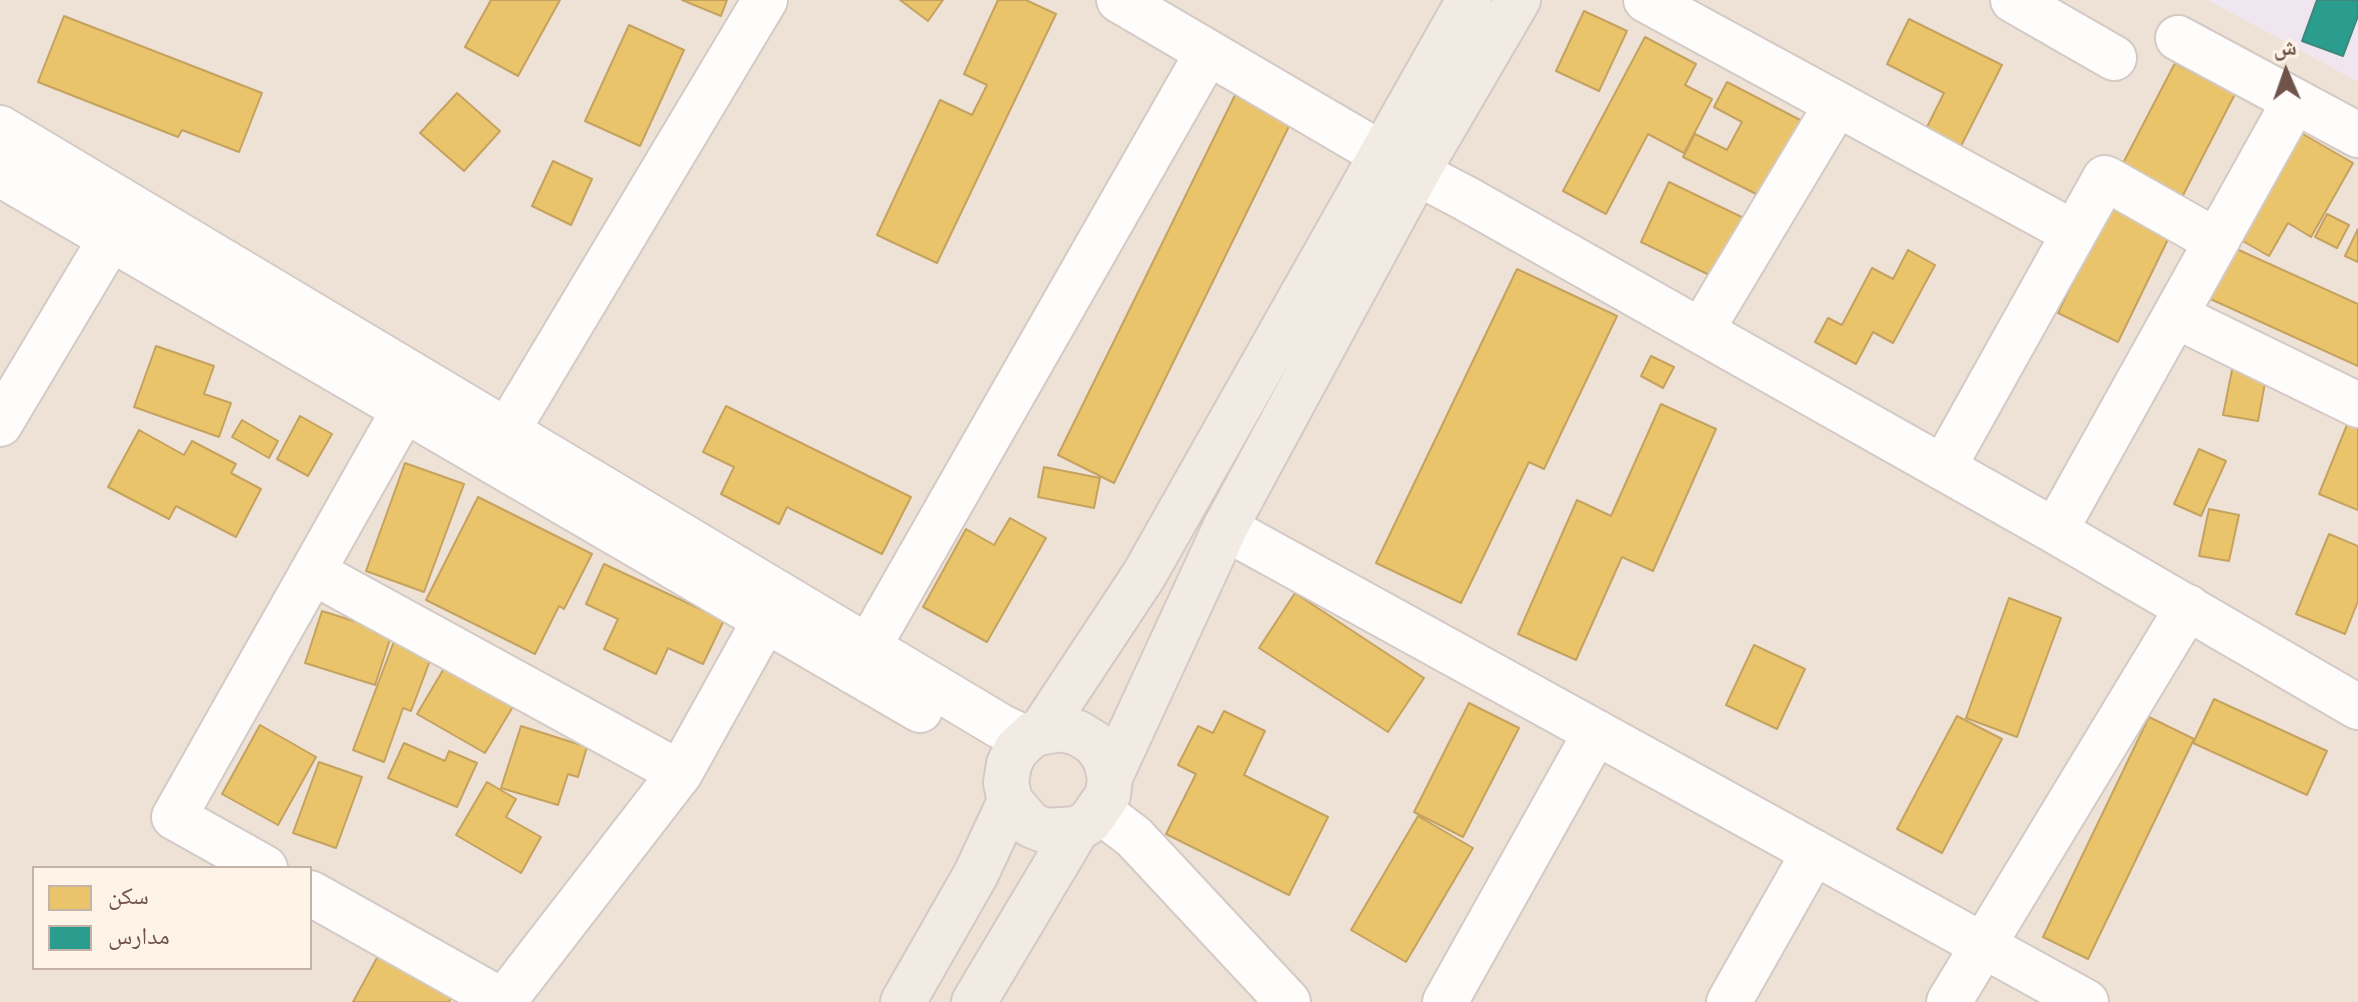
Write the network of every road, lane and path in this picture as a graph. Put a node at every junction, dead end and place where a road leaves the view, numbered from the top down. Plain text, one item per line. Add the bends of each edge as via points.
1 (765, 0) edge
2 (1119, 0) edge
3 (1469, 0) edge
4 (1518, 0) edge
5 (1646, 0) edge
6 (2013, 0) edge
7 (2178, 38) dead end
8 (1208, 52) junction
9 (2114, 58) dead end
10 (2294, 102) junction
11 (1837, 104) junction
12 (0, 128) edge
13 (2358, 135) edge
14 (1400, 164) junction
15 (0, 174) edge
16 (121, 222) junction
17 (2074, 233) junction
18 (2216, 241) junction
19 (2176, 316) junction
20 (1701, 331) junction
21 (413, 394) junction
22 (2358, 405) edge
23 (0, 424) edge
24 (507, 431) junction
25 (1943, 468) junction
26 (1225, 528) junction
27 (2055, 531) junction
28 (313, 572) junction
29 (2188, 607) junction
30 (765, 620) junction
31 (859, 660) junction
32 (2355, 701) edge
33 (1596, 732) junction
34 (1022, 759) junction
35 (680, 773) junction
36 (1096, 805) junction
37 (1814, 852) junction
38 (261, 866) edge
39 (312, 894) edge
40 (1983, 945) junction
41 (504, 1002) edge
42 (903, 1002) edge
43 (974, 1002) edge
44 (1288, 1002) edge
45 (1445, 1002) edge
46 (1729, 1002) edge
47 (1949, 1002) edge
48 (2086, 1002) edge

1 - 24 street
2 - 8 street
3 - 14 main road
4 - 14 main road
5 - 11 street
6 - 9 street
7 - 10 street
8 - 14 street
8 - 31 street
10 - 13 street
10 - 18 street
11 - 17 street
11 - 20 street
12 - 16 street
14 - 20 street
14 - 26 main road
14 - 34 main road via 1144,575
15 - 16 street
16 - 21 street
16 - 23 street
17 - 18 street via 2105,178
17 - 25 street
18 - 19 street
19 - 22 street
19 - 27 street
20 - 25 street
21 - 24 street
21 - 28 street
21 - 30 street
24 - 31 street
25 - 27 street
26 - 33 street
26 - 36 main road
27 - 29 street
28 - 35 street
28 - 38 street via 174,817
29 - 32 street
29 - 40 street
30 - 31 street
30 - 35 street
31 - 34 street
33 - 37 street
33 - 45 street
34 - 36 main road via 1025,820 1046,831
34 - 36 main road via 1060,729 1078,733 1105,758
34 - 42 main road via 976,874
35 - 41 street
36 - 43 main road
36 - 44 street via 1134,837
37 - 40 street
37 - 46 street
39 - 41 street
40 - 47 street
40 - 48 street

